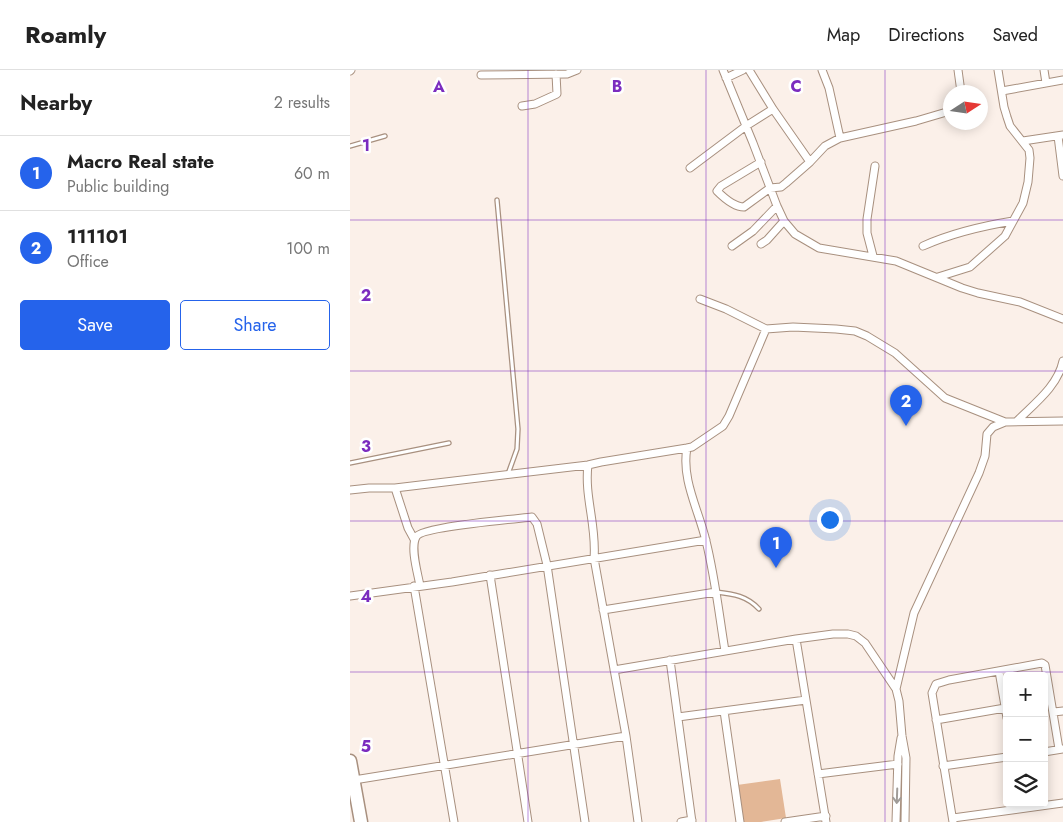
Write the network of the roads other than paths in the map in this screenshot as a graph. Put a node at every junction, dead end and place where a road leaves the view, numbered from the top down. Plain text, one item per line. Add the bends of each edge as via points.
1 (577, 70) edge
2 (723, 70) edge
3 (743, 70) edge
4 (749, 70) edge
5 (822, 70) edge
6 (958, 70) edge
7 (998, 70) edge
8 (1044, 70) edge
9 (556, 74) junction
10 (481, 75) dead end
11 (726, 78) junction
12 (1063, 80) edge
13 (1046, 83) junction
14 (960, 85) edge
15 (1002, 91) junction
16 (522, 106) dead end
17 (773, 109) junction
18 (943, 113) edge
19 (746, 126) junction
20 (385, 136) dead end
21 (1061, 136) edge
22 (840, 138) junction
23 (1023, 141) junction
24 (350, 146) edge
25 (761, 162) junction
26 (810, 162) junction
27 (875, 166) dead end
28 (690, 168) dead end
29 (1063, 176) edge
30 (770, 188) junction
31 (496, 200) dead end
32 (777, 206) junction
33 (784, 221) junction
34 (1013, 221) junction
35 (761, 244) dead end
36 (732, 246) dead end
37 (923, 246) dead end
38 (873, 256) junction
39 (938, 278) junction
40 (700, 299) dead end
41 (1063, 319) edge
42 (766, 329) junction
43 (1063, 361) edge
44 (1017, 421) junction
45 (1005, 422) junction
46 (1063, 422) edge
47 (449, 443) dead end
48 (687, 448) junction
49 (350, 464) edge
50 (588, 465) junction
51 (507, 476) junction
52 (395, 488) junction
53 (350, 490) edge
54 (414, 539) junction
55 (706, 540) junction
56 (594, 558) junction
57 (547, 565) junction
58 (490, 575) junction
59 (417, 586) junction
60 (716, 592) junction
61 (350, 596) edge
62 (759, 609) dead end
63 (603, 610) junction
64 (796, 639) junction
65 (725, 651) junction
66 (670, 660) junction
67 (614, 670) junction
68 (999, 671) junction
69 (896, 689) junction
70 (1003, 696) edge
71 (806, 700) junction
72 (1003, 708) edge
73 (1063, 711) edge
74 (724, 712) junction
75 (1054, 712) junction
76 (678, 717) junction
77 (936, 720) junction
78 (626, 736) junction
79 (902, 736) junction
80 (574, 744) junction
81 (1061, 749) edge
82 (1048, 751) edge
83 (518, 755) junction
84 (1003, 758) edge
85 (350, 761) edge
86 (898, 764) junction
87 (444, 766) junction
88 (943, 766) junction
89 (818, 774) junction
90 (354, 780) junction
91 (1063, 802) edge
92 (826, 819) edge
93 (953, 820) edge
94 (692, 821) edge
95 (361, 822) edge
96 (454, 822) edge
97 (528, 822) edge
98 (585, 822) edge
99 (638, 822) edge
100 (682, 822) edge
101 (740, 822) edge
102 (785, 822) edge
103 (896, 822) edge
104 (905, 822) edge

1 - 9 street
2 - 11 street
3 - 11 street
4 - 17 street
5 - 22 street
6 - 14 street
7 - 15 street
8 - 13 street
9 - 10 street
9 - 16 street via 556,94
11 - 19 street
12 - 13 street
13 - 15 street
15 - 23 street via 1010,126
17 - 19 street
17 - 26 street
18 - 22 street
19 - 25 street
19 - 28 street
20 - 24 lane
21 - 23 street
21 - 29 street
22 - 26 street via 825,146
23 - 34 street via 1030,158 1028,182 1023,203
25 - 30 street
25 - 30 street via 717,191 741,207
26 - 30 street via 786,184
27 - 38 street via 867,219
30 - 32 street
31 - 51 lane via 518,429 517,449
32 - 33 street
32 - 36 street via 753,231
33 - 35 street
33 - 38 street via 795,234 819,248
34 - 37 street via 944,236
34 - 39 street via 1005,236 970,267
38 - 39 street via 896,261
39 - 41 street via 978,294 1020,302
40 - 42 street
42 - 45 street via 793,327 855,331 895,353 946,398
42 - 48 street via 723,426
43 - 44 street via 1061,372
44 - 45 street
44 - 46 street
45 - 69 street via 987,434 979,473 914,613
47 - 49 lane
48 - 50 street
48 - 55 street via 687,472
50 - 51 street
50 - 56 street
51 - 52 street
52 - 53 street
52 - 54 street
54 - 57 street via 426,531 532,517 537,524
54 - 59 street
55 - 56 street
55 - 60 street
56 - 57 street
56 - 63 street
57 - 58 street
57 - 80 street
58 - 59 street
58 - 83 street
59 - 61 street
59 - 87 street
60 - 62 lane via 739,595 752,601
60 - 63 street
60 - 65 street
63 - 67 street
64 - 65 street
64 - 69 street via 833,634 856,636 865,643
64 - 71 street
65 - 66 street
66 - 67 street
66 - 76 street
67 - 78 street
68 - 70 street
68 - 75 street via 1046,665
68 - 77 street via 936,684 932,693
69 - 79 street
71 - 74 street
71 - 89 street
72 - 77 street
73 - 75 street
74 - 76 street
74 - 101 street
75 - 81 street
76 - 94 street
77 - 88 street
78 - 80 street
78 - 99 street
79 - 86 street
79 - 104 street via 906,758
80 - 83 street
80 - 98 street
81 - 82 street
83 - 87 street
83 - 97 street
84 - 88 street
85 - 90 highway
86 - 89 street
86 -> 103 street
87 - 90 street
87 - 96 street
88 - 93 street
89 - 92 street
90 - 95 highway
91 - 93 street
92 - 102 street
94 - 100 street

